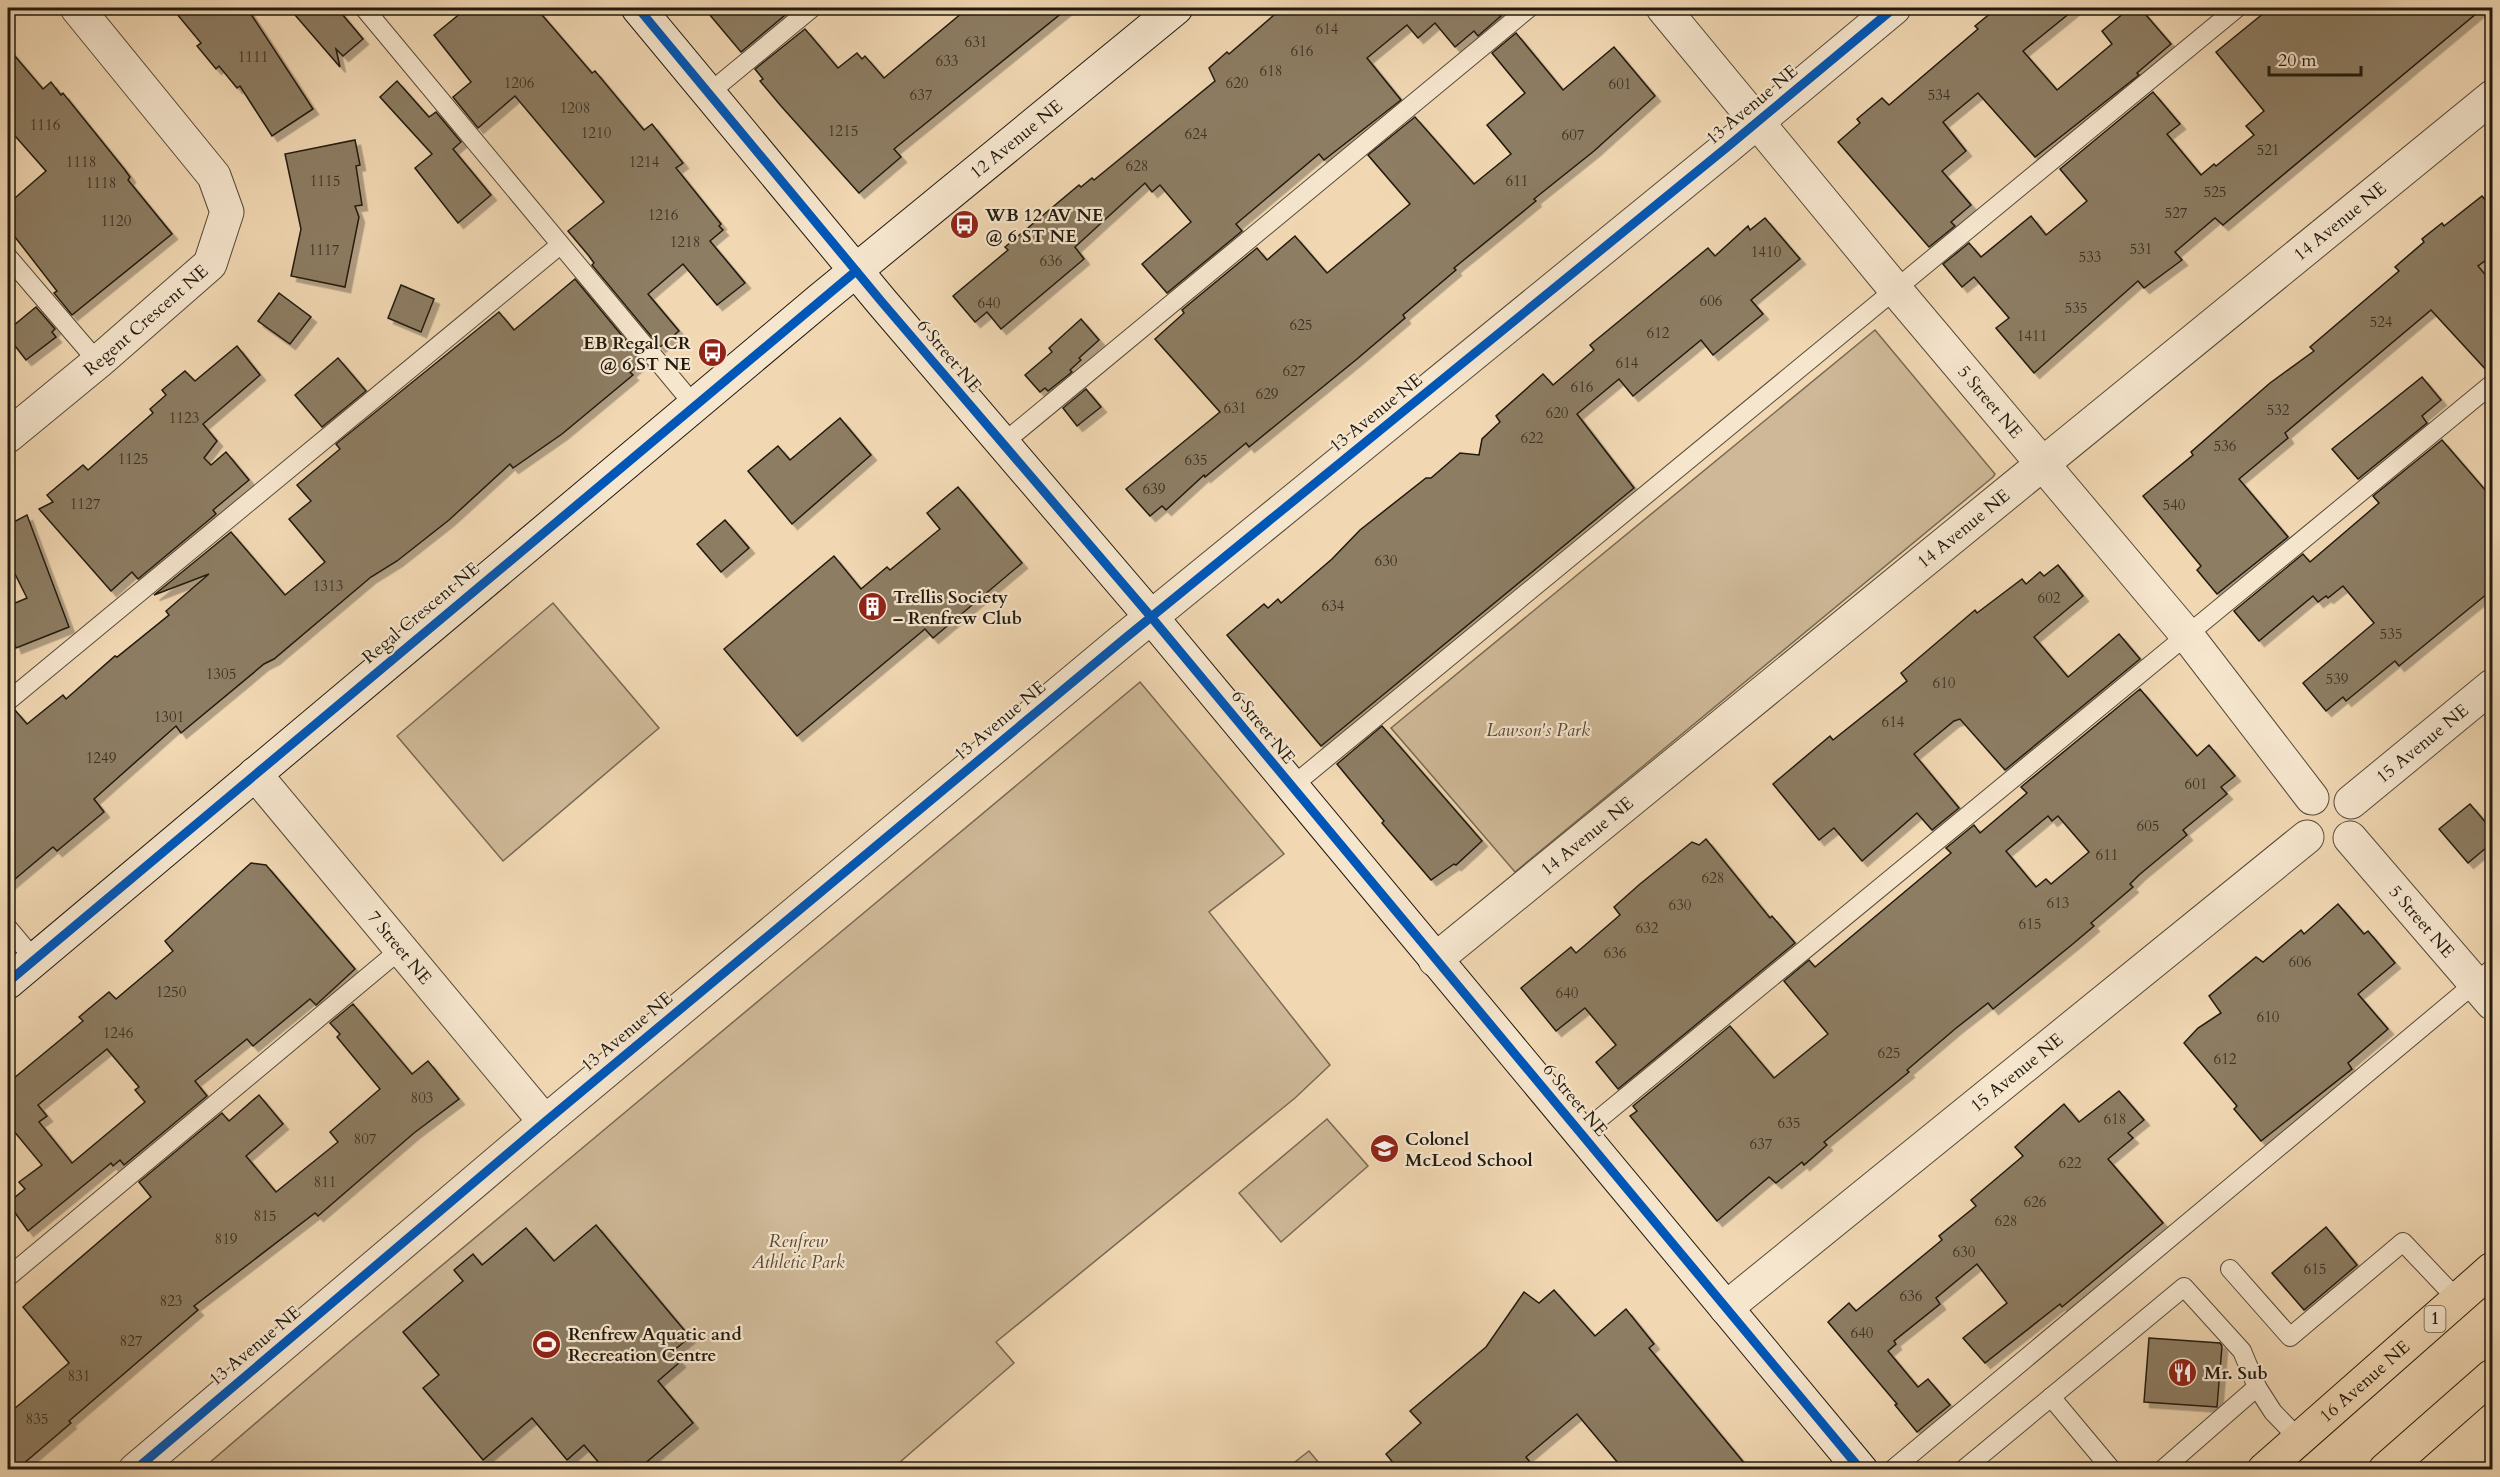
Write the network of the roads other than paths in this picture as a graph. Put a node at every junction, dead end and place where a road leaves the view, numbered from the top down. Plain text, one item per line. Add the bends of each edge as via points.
1 (77, 8) edge
2 (364, 8) edge
3 (638, 8) edge
4 (813, 8) edge
5 (1176, 8) edge
6 (1529, 8) edge
7 (1663, 8) edge
8 (1894, 8) edge
9 (2237, 8) edge
10 (709, 93) junction
11 (2493, 97) edge
12 (1758, 122) junction
13 (560, 245) junction
14 (8, 257) edge
15 (856, 271) junction
16 (1895, 289) junction
17 (98, 362) junction
18 (2493, 384) edge
19 (694, 405) junction
20 (8, 436) edge
21 (1002, 444) junction
22 (2043, 463) junction
23 (1152, 618) junction
24 (2186, 634) junction
25 (2493, 686) edge
26 (8, 701) edge
27 (255, 774) junction
28 (1291, 787) junction
29 (2312, 798) junction
30 (2351, 802) junction
31 (2307, 837) junction
32 (2350, 838) junction
33 (8, 928) edge
34 (401, 949) junction
35 (34, 959) junction
36 (1435, 960) junction
37 (8, 981) edge
38 (2487, 985) edge
39 (545, 1122) junction
40 (1582, 1133) junction
41 (2230, 1269) dead end
42 (2493, 1269) edge
43 (8, 1277) edge
44 (2457, 1299) junction
45 (1726, 1308) junction
46 (2493, 1376) edge
47 (2257, 1387) junction
48 (2051, 1397) junction
49 (2298, 1438) junction
50 (135, 1470) edge
51 (1861, 1470) edge
52 (1892, 1470) edge
53 (1963, 1470) edge
54 (2112, 1470) edge
55 (2162, 1470) edge
56 (2264, 1470) edge
57 (2385, 1470) edge

1 - 17 street, Regent Crescent NE via 214,176 227,212 210,264
2 - 13 lane
3 - 10 street, 6 Street NE
4 - 10 lane
5 - 15 street, 12 Avenue NE
6 - 21 lane
7 - 12 street, 5 Street NE
8 - 12 street, 13 Avenue NE
9 - 16 lane
10 - 15 street, 6 Street NE
11 - 22 street, 14 Avenue NE
12 - 16 street, 5 Street NE
12 - 23 street, 13 Avenue NE
13 - 19 lane
13 - 26 lane
14 - 17 lane
15 - 19 street, Regal Crescent NE
15 - 21 street, 6 Street NE
16 - 22 street, 5 Street NE
16 - 28 lane
17 - 20 street, Regent Crescent NE
18 - 24 lane
19 - 27 street, Regal Crescent NE
21 - 23 street, 6 Street NE
22 - 24 street, 5 Street NE
22 - 36 street, 14 Avenue NE
23 - 28 street, 6 Street NE
23 - 39 street, 13 Avenue NE
24 - 29 street, 5 Street NE
24 - 40 lane
25 - 30 street, 15 Avenue NE
27 - 34 street, 7 Street NE
27 - 35 street, Regal Crescent NE
28 - 36 street, 6 Street NE
29 - 30 street via 2328,792
29 - 31 street via 2302,812
30 - 32 street via 2357,820
31 - 32 street via 2328,848
31 - 45 street, 15 Avenue NE
32 - 38 street, 5 Street NE
33 - 35 lane
34 - 39 street, 7 Street NE
34 - 43 lane
35 - 37 street, Regal Crescent NE
36 - 40 street, 6 Street NE
38 - 52 lane
39 - 50 street, 13 Avenue NE
40 - 45 street, 6 Street NE
41 - 44 lane via 2290,1337 2403,1242
42 - 44 highway, 16 Avenue NE / 1
44 - 49 highway, 16 Avenue NE / 1
45 - 51 street, 6 Street NE
46 - 57 highway
47 - 48 lane via 2242,1351 2184,1287
47 - 49 lane via 2273,1412
47 - 55 lane
48 - 53 lane
48 - 54 lane
49 - 56 highway, 16 Avenue NE / 1

